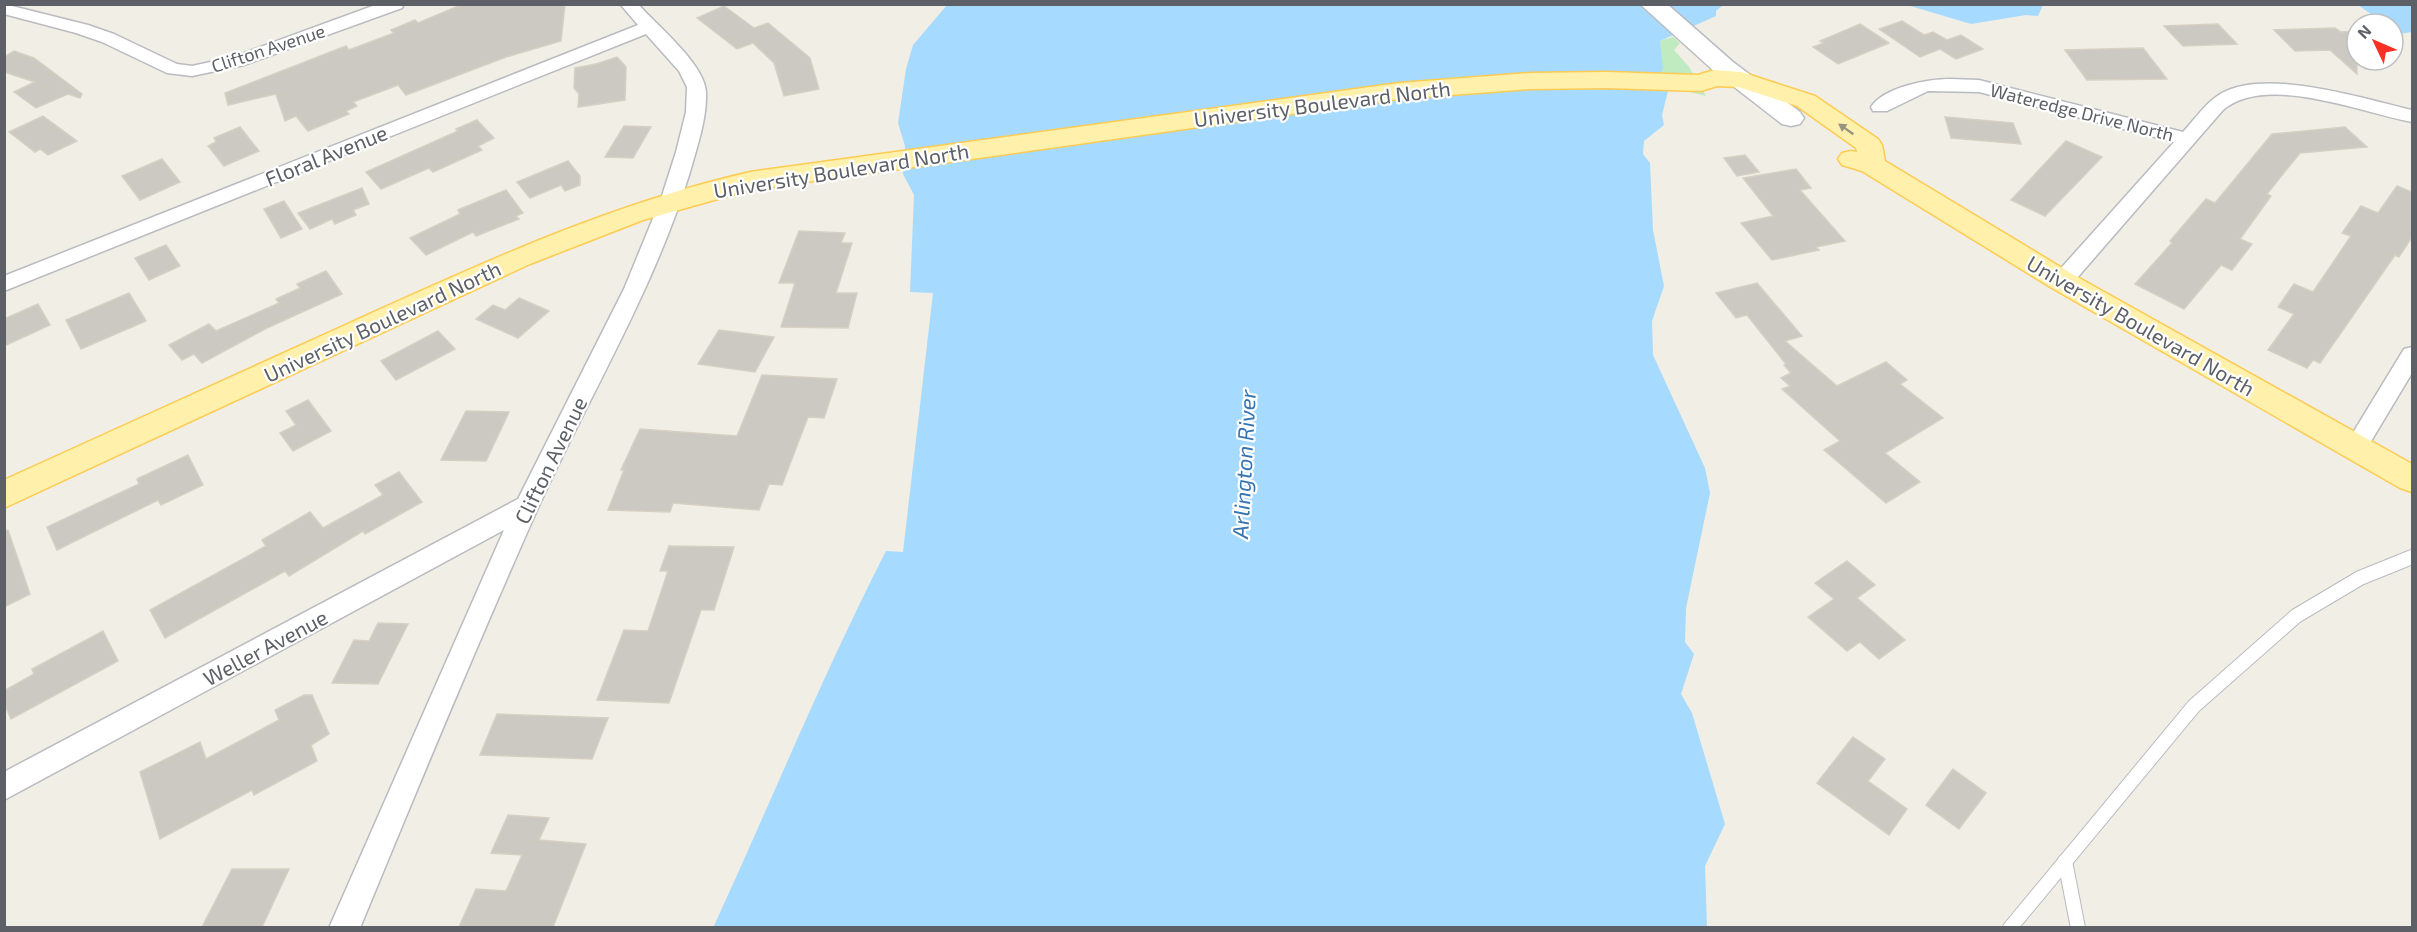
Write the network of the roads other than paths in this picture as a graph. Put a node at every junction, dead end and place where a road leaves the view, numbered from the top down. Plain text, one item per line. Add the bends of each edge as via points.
1 (396, 4) edge
2 (628, 4) edge
3 (1652, 4) edge
4 (1681, 4) edge
5 (4, 9) edge
6 (648, 27) junction
7 (1699, 32) junction
8 (1741, 80) junction
9 (1701, 83) junction
10 (1880, 107) dead end
11 (1799, 110) junction
12 (2412, 116) edge
13 (2187, 139) junction
14 (672, 200) junction
15 (2062, 281) junction
16 (4, 284) edge
17 (2412, 355) edge
18 (2356, 447) junction
19 (2412, 478) edge
20 (4, 495) edge
21 (526, 506) junction
22 (2412, 557) edge
23 (4, 787) edge
24 (2065, 861) junction
25 (344, 927) edge
26 (2010, 927) edge
27 (2078, 927) edge

1 - 5 street, Clifton Avenue via 238,61 192,71 173,69 82,29
2 - 6 street, Clifton Avenue
3 - 7 main road
4 - 7 main road
6 - 14 street, Clifton Avenue via 681,61 696,84 697,109
6 - 16 street, Floral Avenue
7 - 8 main road
7 - 11 main road
8 - 9 main road, University Boulevard North via 1714,78
8 - 11 main road
9 - 11 main road, University Boulevard North via 1750,100
9 - 14 main road, University Boulevard North via 1530,81 1399,91 750,181
10 - 13 street, Wateredge Drive North via 1925,85 1978,86
11 - 15 main road, University Boulevard North via 1846,157 1872,165
12 - 13 street, Wateredge Drive North via 2306,93 2262,89 2226,98
13 - 15 street
14 - 20 main road, University Boulevard North via 606,221 520,257
14 - 21 street, Clifton Avenue via 628,301
15 - 18 main road, University Boulevard North
17 - 18 street
18 - 19 main road, University Boulevard North
21 - 23 street, Weller Avenue
21 - 25 street, Clifton Avenue
22 - 24 lane via 2360,578 2296,616 2194,706
24 - 26 lane
24 - 27 lane

